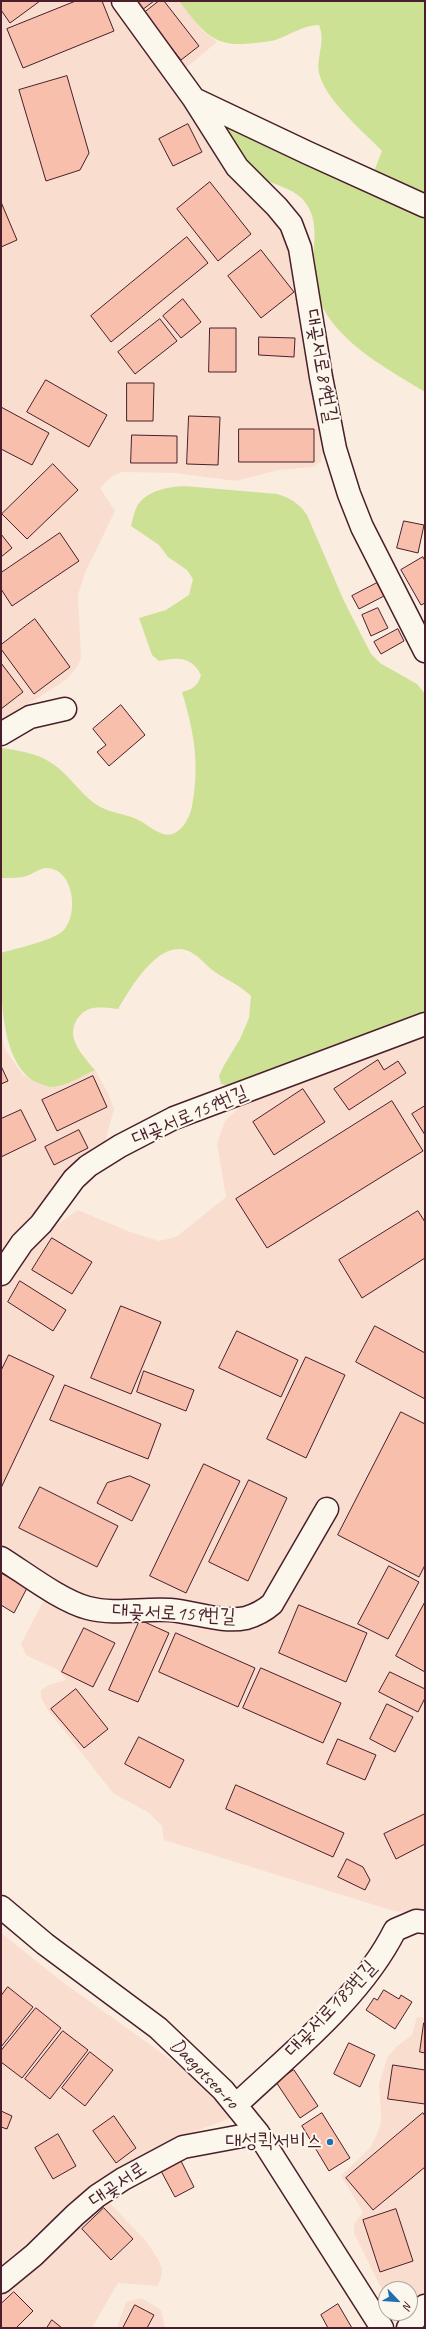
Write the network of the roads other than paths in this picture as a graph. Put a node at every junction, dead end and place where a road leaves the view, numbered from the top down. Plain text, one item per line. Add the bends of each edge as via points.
1 (123, 1) edge
2 (194, 98) junction
3 (425, 206) edge
4 (425, 651) edge
5 (65, 709) dead end
6 (1, 734) edge
7 (425, 1024) edge
8 (1, 1274) edge
9 (327, 1509) dead end
10 (1, 1558) edge
11 (1, 1907) edge
12 (425, 1922) edge
13 (236, 2104) junction
14 (258, 2133) junction
15 (1, 2282) edge
16 (425, 2306) edge
17 (382, 2328) edge
18 (408, 2328) edge

1 - 2 street, 대곶서로89번길
2 - 3 street, 대곶서로89번길
2 - 4 street, 대곶서로89번길 via 237,167 278,207 291,224 300,248 335,448 349,494 362,527
5 - 6 street via 30,717
7 - 8 street, 대곶서로159번길 via 174,1118 120,1146 88,1166 74,1179
9 - 10 street, 대곶서로159번길 via 272,1604 264,1612 245,1618 228,1619 170,1610 119,1611 88,1608 63,1596
11 - 13 street, Daegotseo-ro via 45,1944 158,2028 195,2061
12 - 13 street, 대곶서로185번길 via 416,1921 395,1930 386,1949 362,1980 316,2030
13 - 14 street, Daegotseo-ro
14 - 15 street, 대곶서로 via 183,2147 123,2179 97,2196
14 - 17 street, Daegotseo-ro
16 - 18 street

